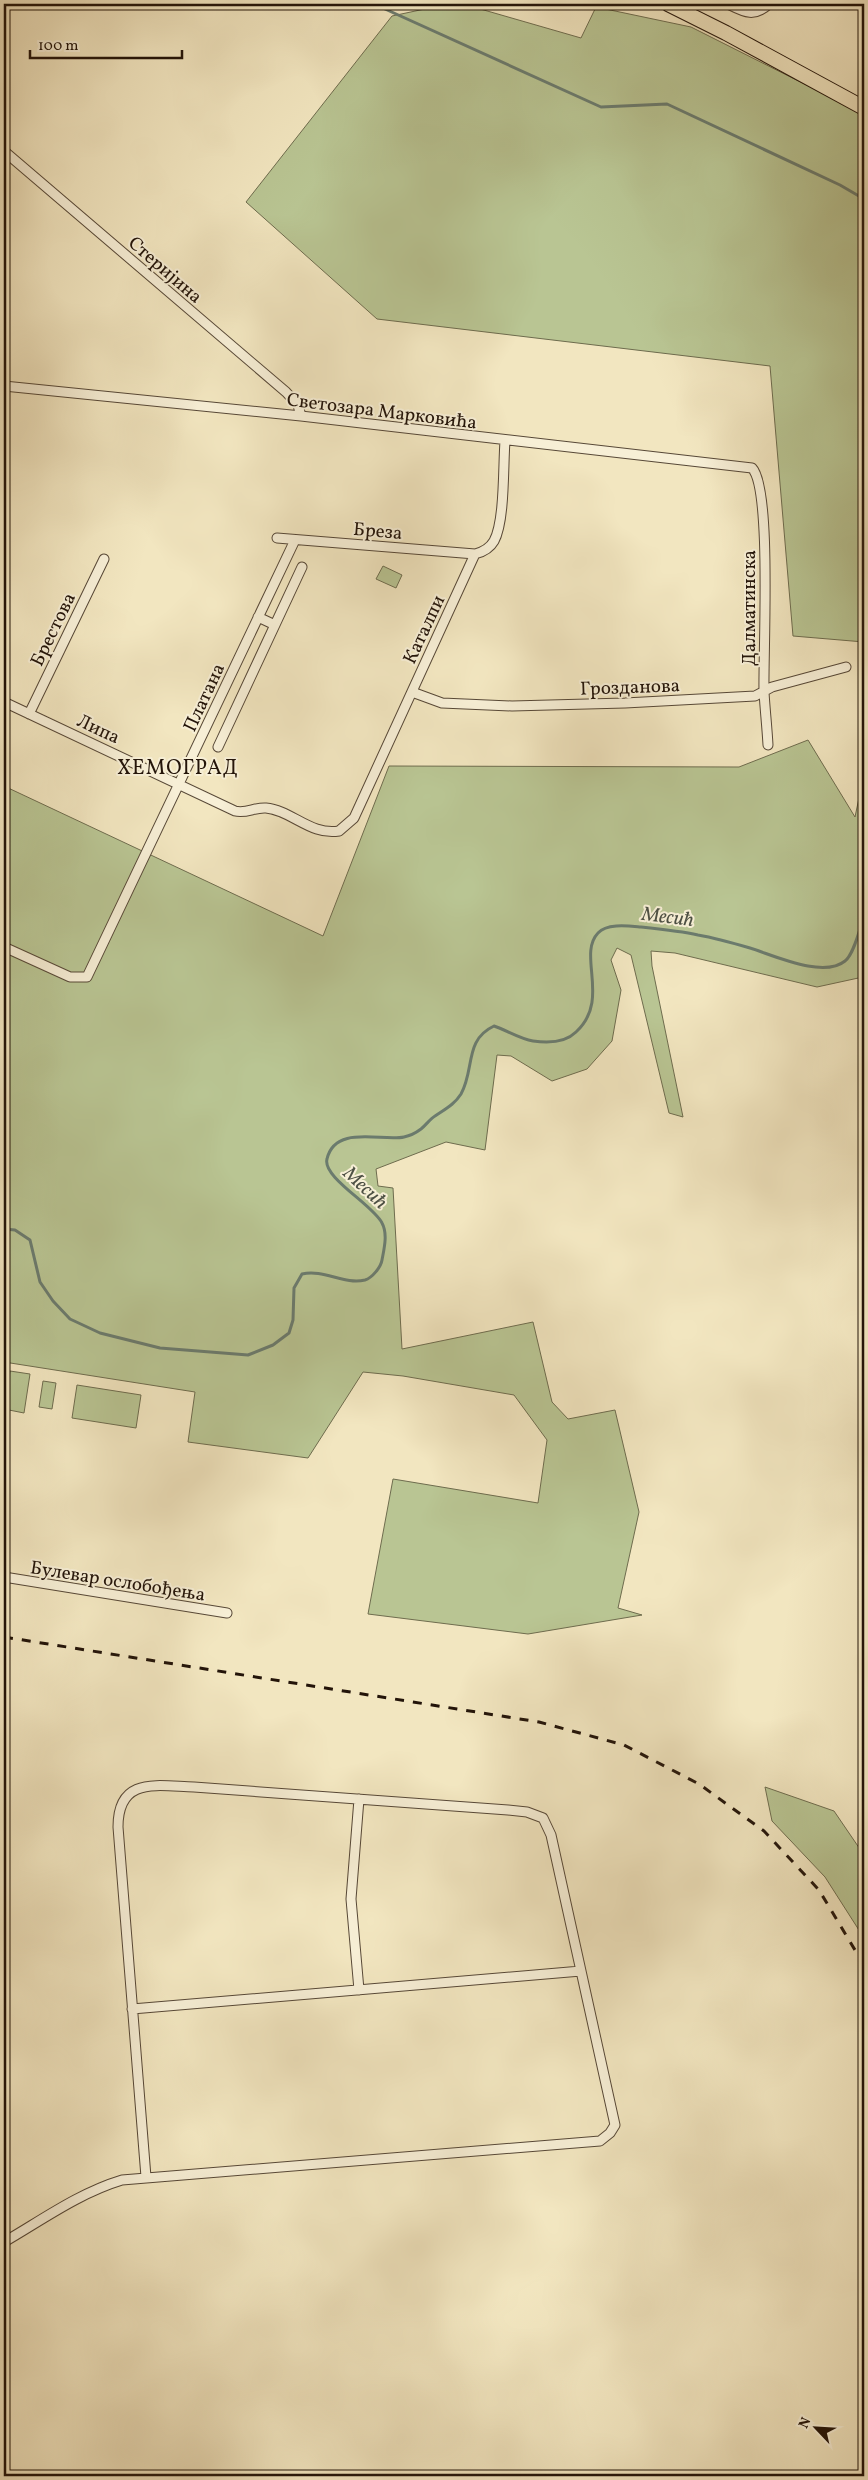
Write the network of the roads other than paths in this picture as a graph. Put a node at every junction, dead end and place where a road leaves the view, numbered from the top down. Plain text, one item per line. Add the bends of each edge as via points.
1 (668, 4) edge
2 (728, 4) edge
3 (769, 4) edge
4 (864, 105) edge
5 (4, 151) edge
6 (4, 386) edge
7 (301, 416) junction
8 (505, 441) junction
9 (755, 471) joint
10 (278, 538) dead end
11 (295, 540) junction
12 (476, 554) junction
13 (104, 559) dead end
14 (302, 567) dead end
15 (258, 617) junction
16 (275, 626) junction
17 (846, 667) dead end
18 (764, 691) junction
19 (412, 692) junction
20 (4, 702) edge
21 (29, 714) junction
22 (768, 745) dead end
23 (218, 747) dead end
24 (180, 784) junction
25 (344, 829) joint
26 (4, 947) edge
27 (4, 1577) edge
28 (227, 1613) dead end
29 (359, 1799) junction
30 (581, 1971) junction
31 (359, 1990) junction
32 (132, 2009) junction
33 (146, 2178) junction
34 (4, 2242) edge

1 - 4 main road
2 - 3 street via 747,13 760,11
5 - 7 street, Стеријина via 286,392 298,405
6 - 7 street, Светозара Марковића
7 - 8 street, Светозара Марковића
8 - 9 street, Светозара Марковића via 747,467
8 - 12 street, Каталпи via 498,528 493,544
9 - 18 street, Далматинска via 765,550
10 - 11 street, Бреза
11 - 12 street, Бреза
11 - 15 street, Платана
12 - 19 street, Каталпи
13 - 21 street, Брестова
14 - 16 street
15 - 16 street
15 - 24 street, Платана
16 - 23 street
17 - 18 street, Грозданова
18 - 19 street, Грозданова via 755,696 512,706 442,703
18 - 22 street, Далматинска
19 - 25 street, Каталпи via 354,818
20 - 21 street, Липа
21 - 24 street, Липа
24 - 25 street, Липа via 240,812 266,808 324,832
24 - 26 street, Платана via 87,977 70,977
27 - 28 street, Булевар ослобођења
29 - 30 street via 527,1812 543,1818 552,1835
29 - 31 street via 351,1899
29 - 32 street via 152,1786 143,1786 125,1796 118,1809 118,1827
30 - 31 street
30 - 33 street via 615,2125 600,2140
31 - 32 street
32 - 33 street
33 - 34 street via 101,2186

